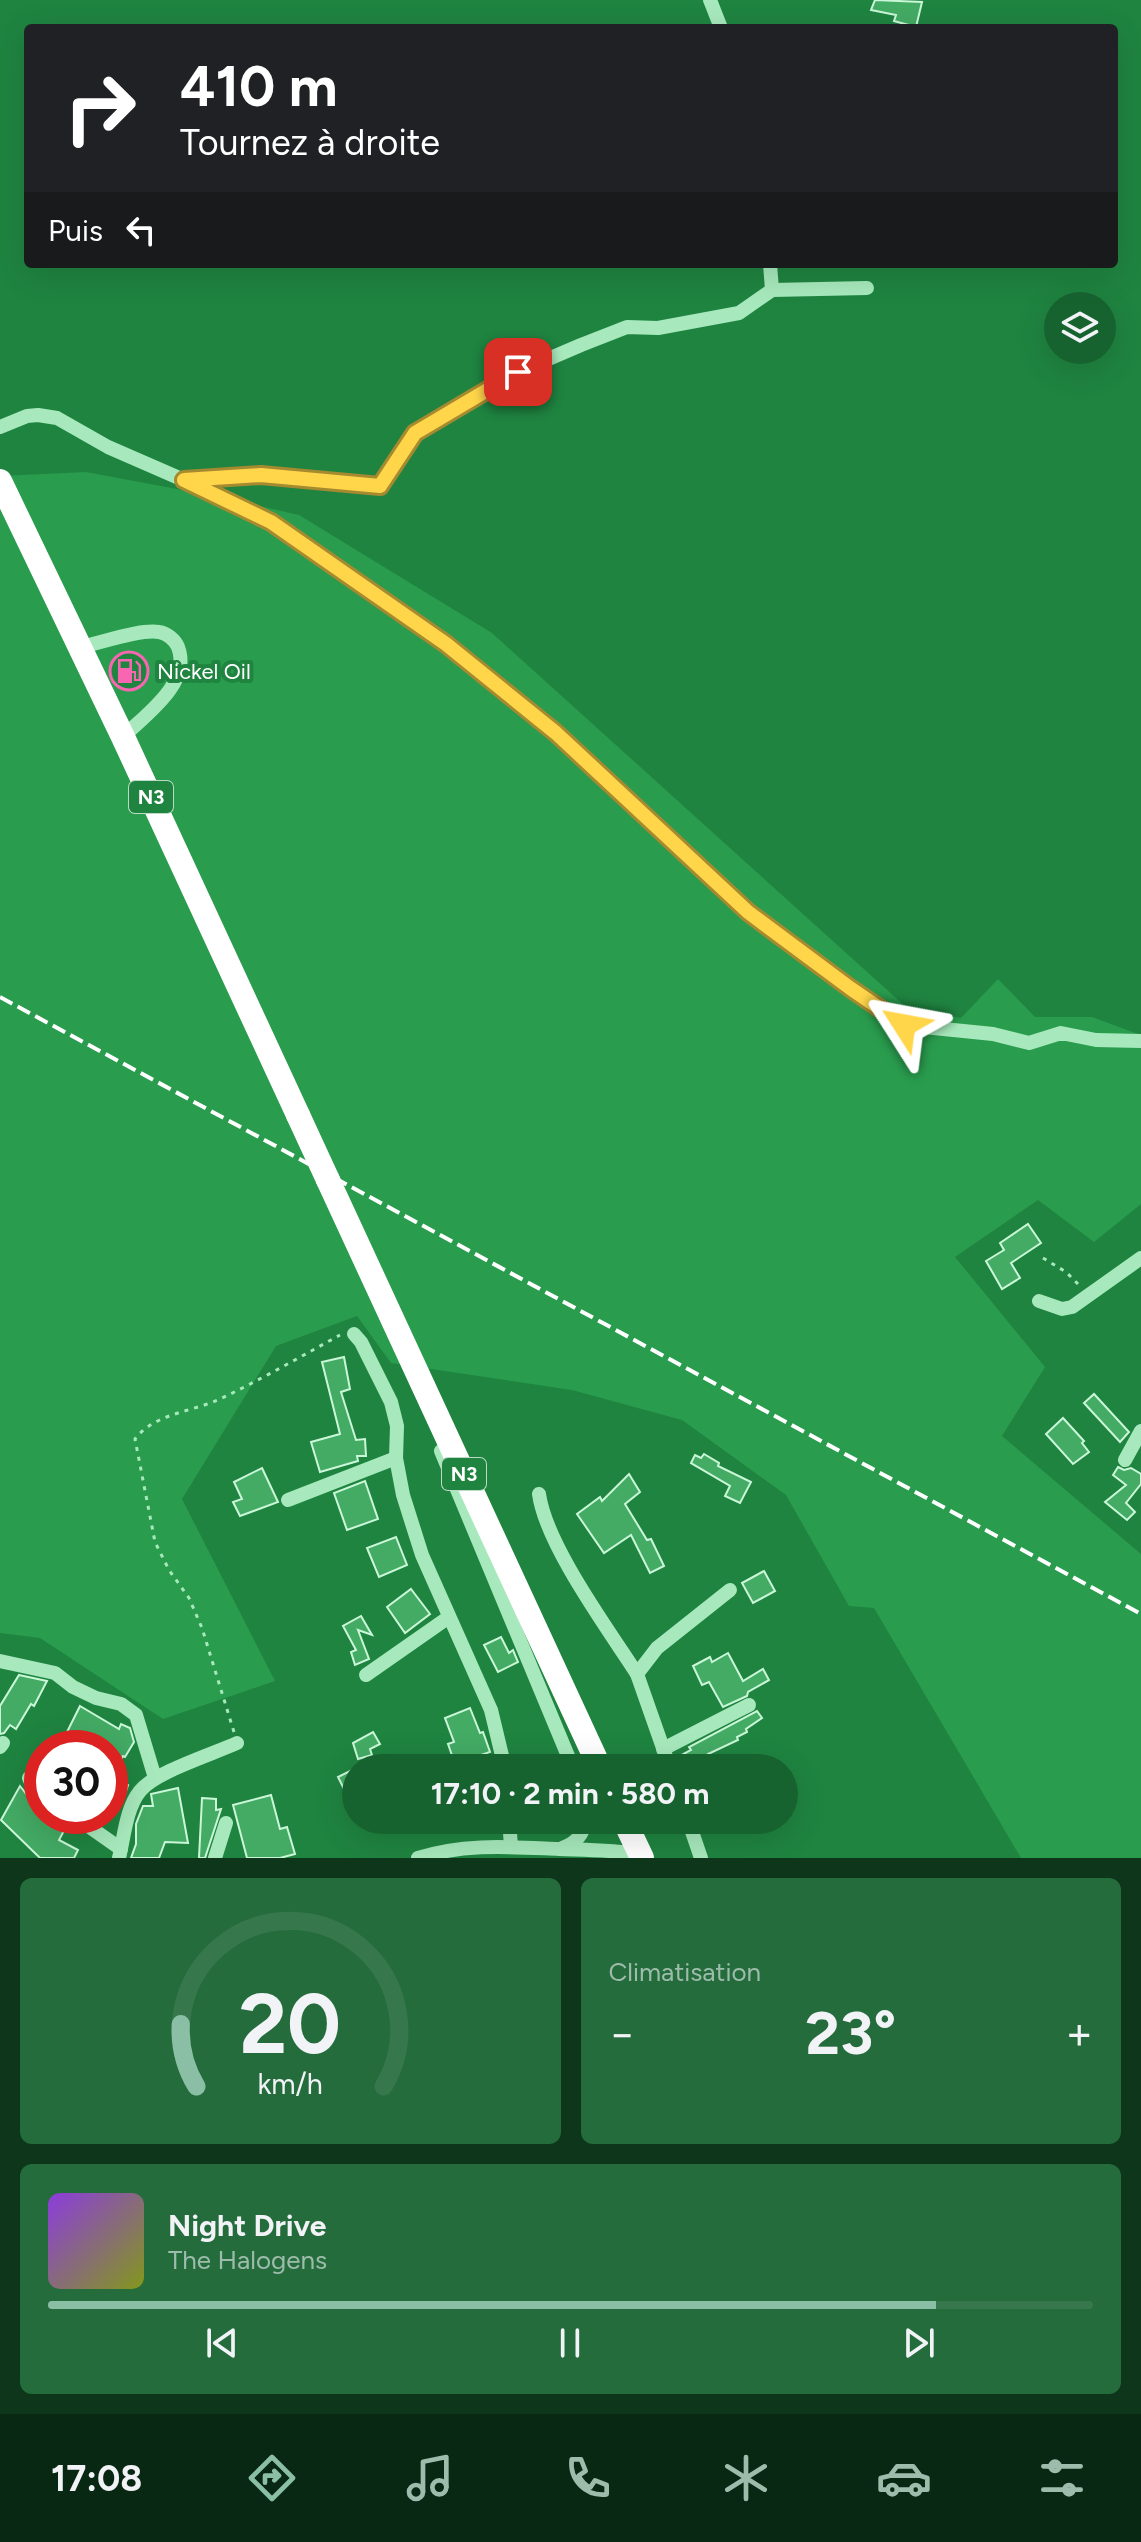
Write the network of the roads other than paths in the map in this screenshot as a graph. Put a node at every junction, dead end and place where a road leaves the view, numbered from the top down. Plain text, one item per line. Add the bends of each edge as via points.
1 (710, 0) edge
2 (719, 24) edge
3 (770, 268) edge
4 (867, 288) dead end
5 (772, 290) junction
6 (0, 427) edge
7 (184, 480) junction
8 (0, 481) edge
9 (80, 647) junction
10 (123, 737) junction
11 (1141, 1041) edge
12 (1141, 1258) edge
13 (1039, 1301) dead end
14 (395, 1327) junction
15 (354, 1334) road end
16 (1141, 1431) edge
17 (396, 1458) junction
18 (1125, 1460) dead end
19 (539, 1494) dead end
20 (288, 1500) dead end
21 (730, 1590) dead end
22 (449, 1617) junction
23 (0, 1661) edge
24 (637, 1674) junction
25 (366, 1675) dead end
26 (749, 1705) dead end
27 (237, 1743) road end
28 (663, 1749) junction
29 (502, 1754) edge
30 (567, 1754) edge
31 (593, 1754) edge
32 (665, 1754) edge
33 (155, 1778) junction
34 (226, 1823) dead end
35 (96, 1834) edge
36 (510, 1834) edge
37 (582, 1834) edge
38 (629, 1834) edge
39 (693, 1834) edge
40 (511, 1846) junction
41 (559, 1849) junction
42 (120, 1854) edge
43 (638, 1857) edge
44 (215, 1858) edge
45 (418, 1858) edge
46 (701, 1858) edge

1 - 2 street
3 - 5 street
4 - 5 street
5 - 7 street via 739,313 658,328 627,327 518,372 415,433 380,486 261,475
6 - 7 street via 27,416 57,418
7 - 11 street via 271,522 446,644 556,733 748,912 904,1025 1029,1043 1061,1033
8 - 9 highway, N3
9 - 10 highway, N3
9 - 10 street via 149,632 163,632 177,643 181,659 174,686
10 - 14 highway, N3, bridge
12 - 13 street via 1072,1307
14 - 30 street via 415,1388
14 - 31 highway, N3
15 - 17 street via 391,1402
16 - 18 street
17 - 20 street
17 - 22 street via 422,1555
19 - 24 street via 542,1514 580,1585
21 - 24 street via 657,1648
22 - 25 street
22 - 29 street via 491,1710
23 - 33 street via 55,1673 136,1715
24 - 28 street
26 - 28 street
27 - 33 street
28 - 32 street
33 - 42 street via 132,1804
34 - 44 street
35 - 42 street
36 - 40 street
37 - 41 street
38 - 43 highway
39 - 46 street
40 - 41 street
40 - 45 street via 449,1849
41 - 43 street via 616,1850

